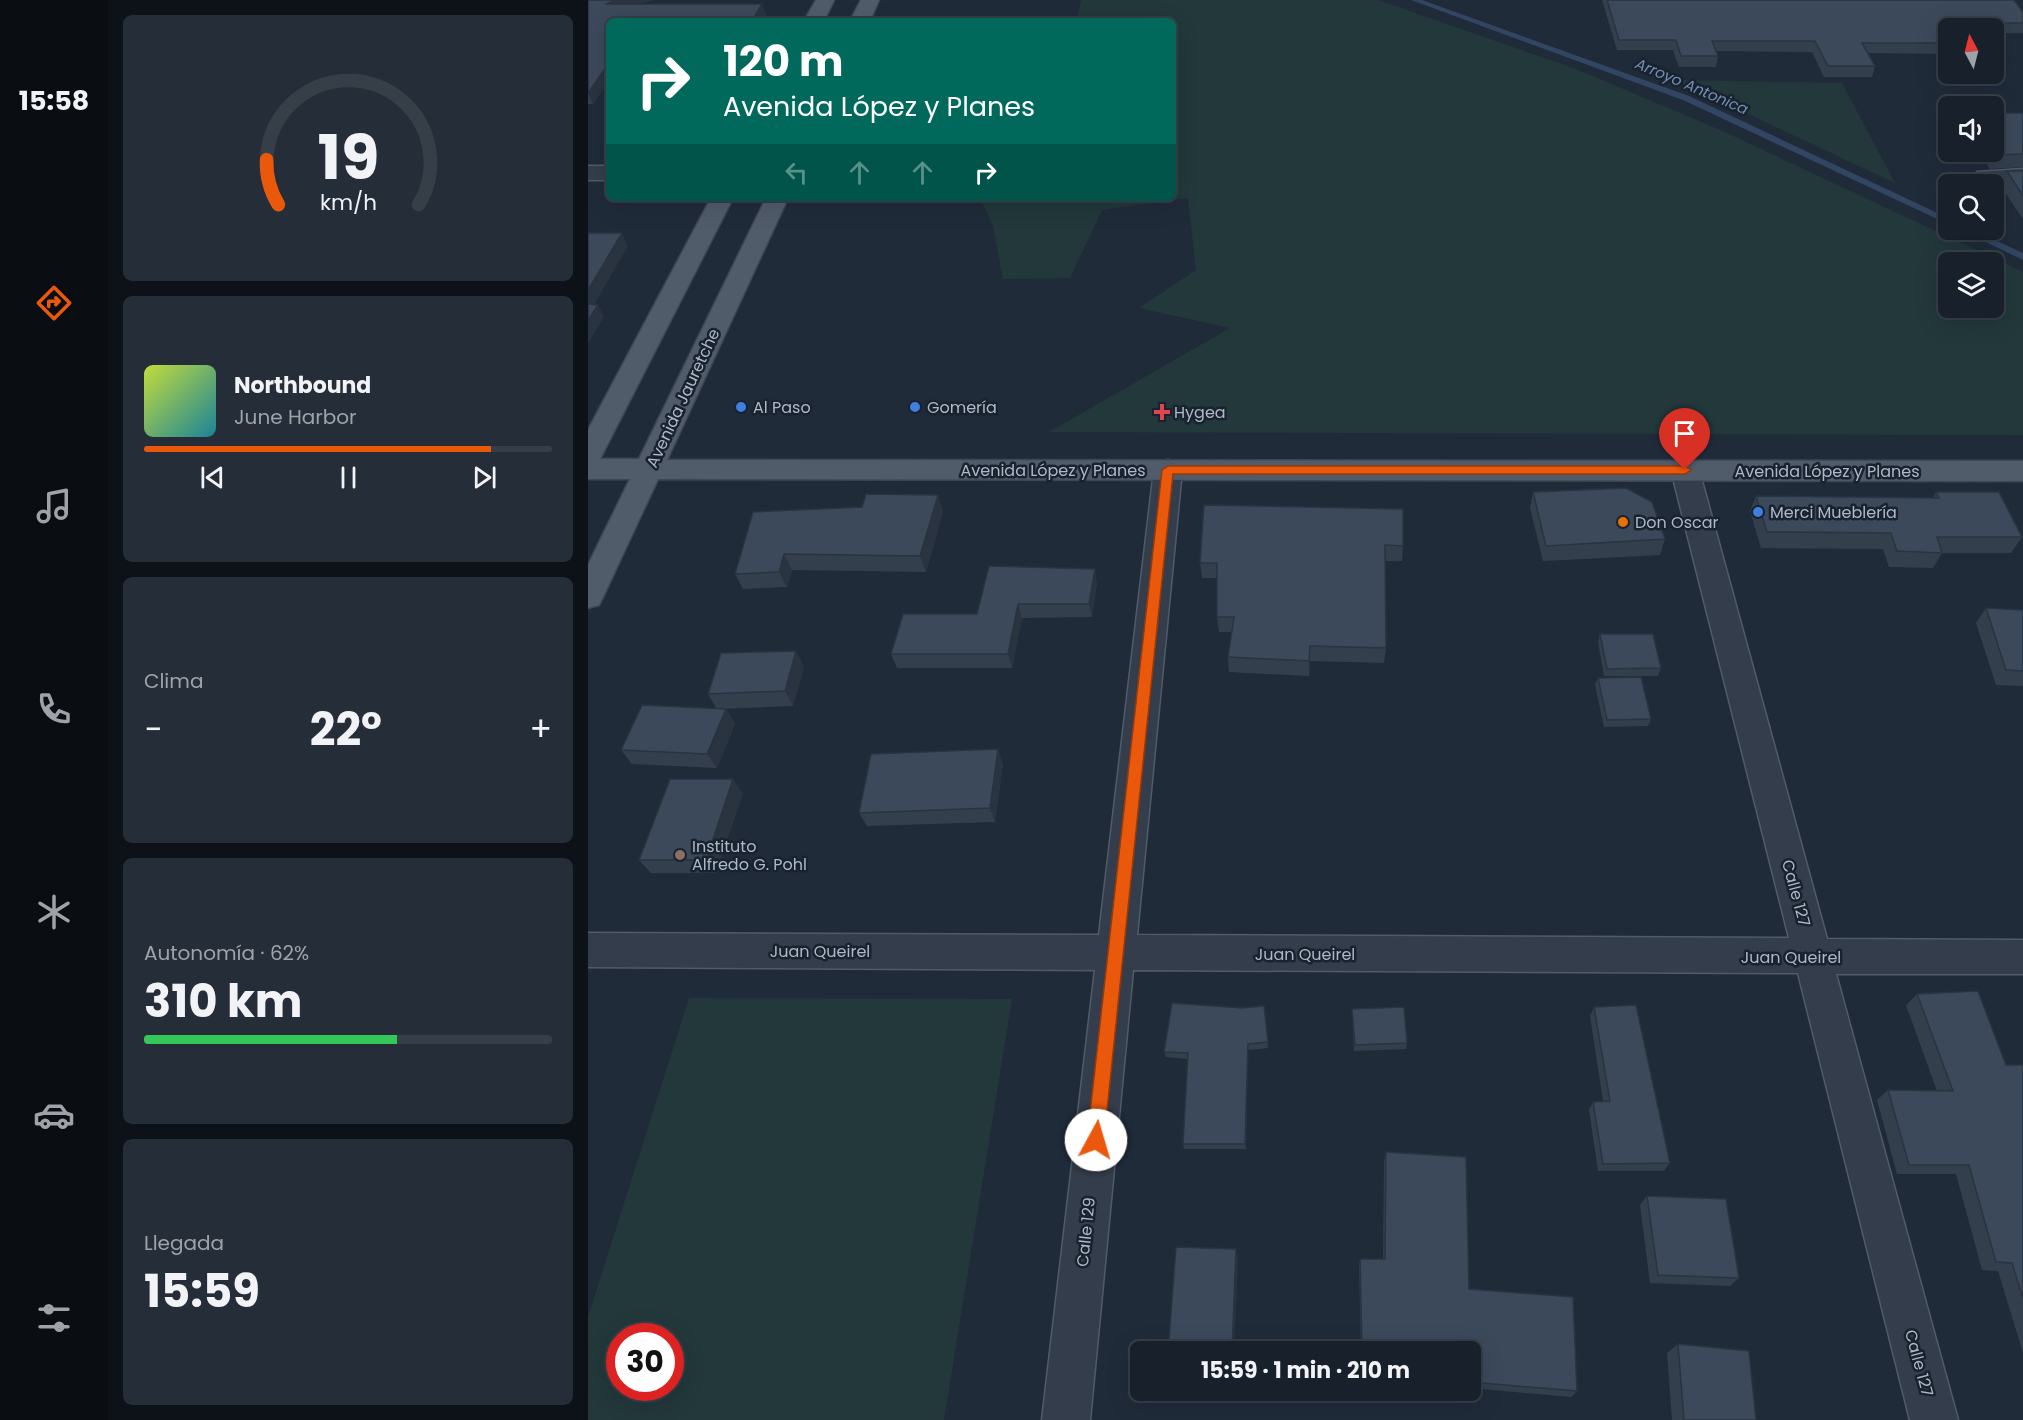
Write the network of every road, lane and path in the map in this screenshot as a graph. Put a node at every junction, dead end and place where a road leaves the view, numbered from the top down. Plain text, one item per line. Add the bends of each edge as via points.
1 (825, 0) edge
2 (870, 0) edge
3 (816, 18) edge
4 (861, 18) edge
5 (588, 173) edge
6 (606, 173) edge
7 (2004, 176) edge
8 (2023, 176) edge
9 (720, 201) edge
10 (776, 201) edge
11 (588, 456) edge
12 (588, 470) edge
13 (1168, 470) junction
14 (1685, 470) junction
15 (648, 471) junction
16 (2023, 471) edge
17 (588, 597) edge
18 (588, 950) edge
19 (1116, 953) junction
20 (1813, 957) junction
21 (2023, 957) edge
22 (1066, 1420) edge
23 (1934, 1420) edge

1 - 3 main road
2 - 4 main road
5 - 6 street
7 - 8 street
9 - 11 main road
10 - 15 main road, Avenida Jauretche
12 - 15 main road, Avenida López y Planes
13 - 14 main road, Avenida López y Planes
13 - 15 main road, Avenida López y Planes
13 - 19 street, Calle 129
14 - 16 main road, Avenida López y Planes
14 - 20 street, Calle 127
15 - 17 main road, Avenida Jauretche
18 - 19 street, Juan Queirel
19 - 20 street, Juan Queirel
19 - 22 street, Calle 129
20 - 21 street, Juan Queirel
20 - 23 street, Calle 127

